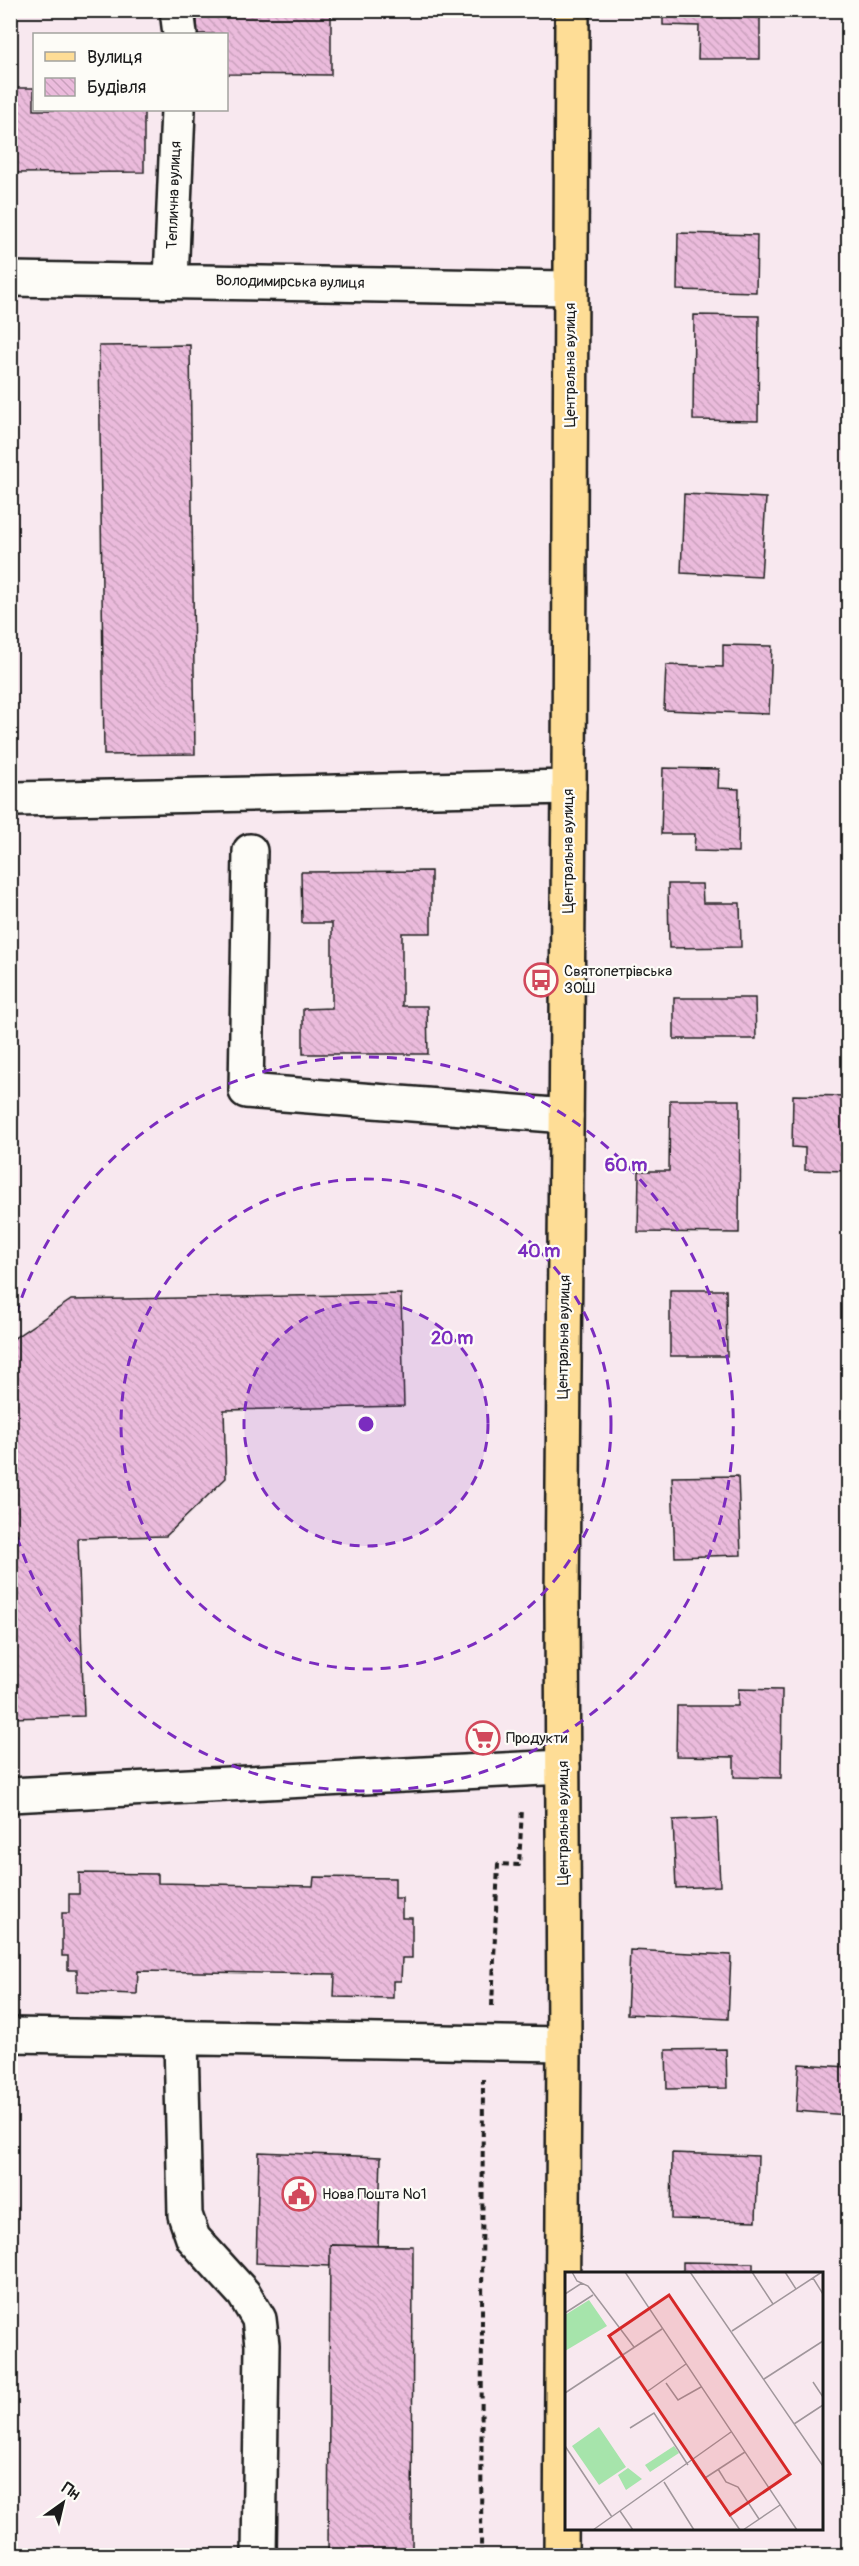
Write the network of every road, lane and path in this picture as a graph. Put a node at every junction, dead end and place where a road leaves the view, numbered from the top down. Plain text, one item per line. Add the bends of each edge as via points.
1 (177, 10) edge
2 (572, 10) edge
3 (180, 33) edge
4 (178, 111) edge
5 (10, 279) edge
6 (171, 280) junction
7 (570, 288) junction
8 (569, 787) junction
9 (16, 799) dead end
10 (250, 851) dead end
11 (566, 1116) junction
12 (563, 1767) junction
13 (10, 1795) edge
14 (522, 1800) dead end
15 (492, 2010) dead end
16 (10, 2035) edge
17 (181, 2039) junction
18 (564, 2044) junction
19 (483, 2078) dead end
20 (259, 2556) edge
21 (481, 2556) edge
22 (561, 2556) edge

1 - 3 street
2 - 7 main road, Центральна вулиця
4 - 6 street, Теплична вулиця
5 - 6 street, Володимирська вулиця
6 - 7 street, Володимирська вулиця
7 - 8 main road, Центральна вулиця
8 - 9 street
8 - 11 main road, Центральна вулиця
10 - 11 street via 246,1091
11 - 12 main road, Центральна вулиця
12 - 13 street
12 - 18 main road, Центральна вулиця
14 - 15 path via 519,1865 498,1864
16 - 17 street
17 - 18 street
17 - 20 street via 185,2215 194,2238 244,2294 259,2319
18 - 22 main road, Центральна вулиця
19 - 21 path

